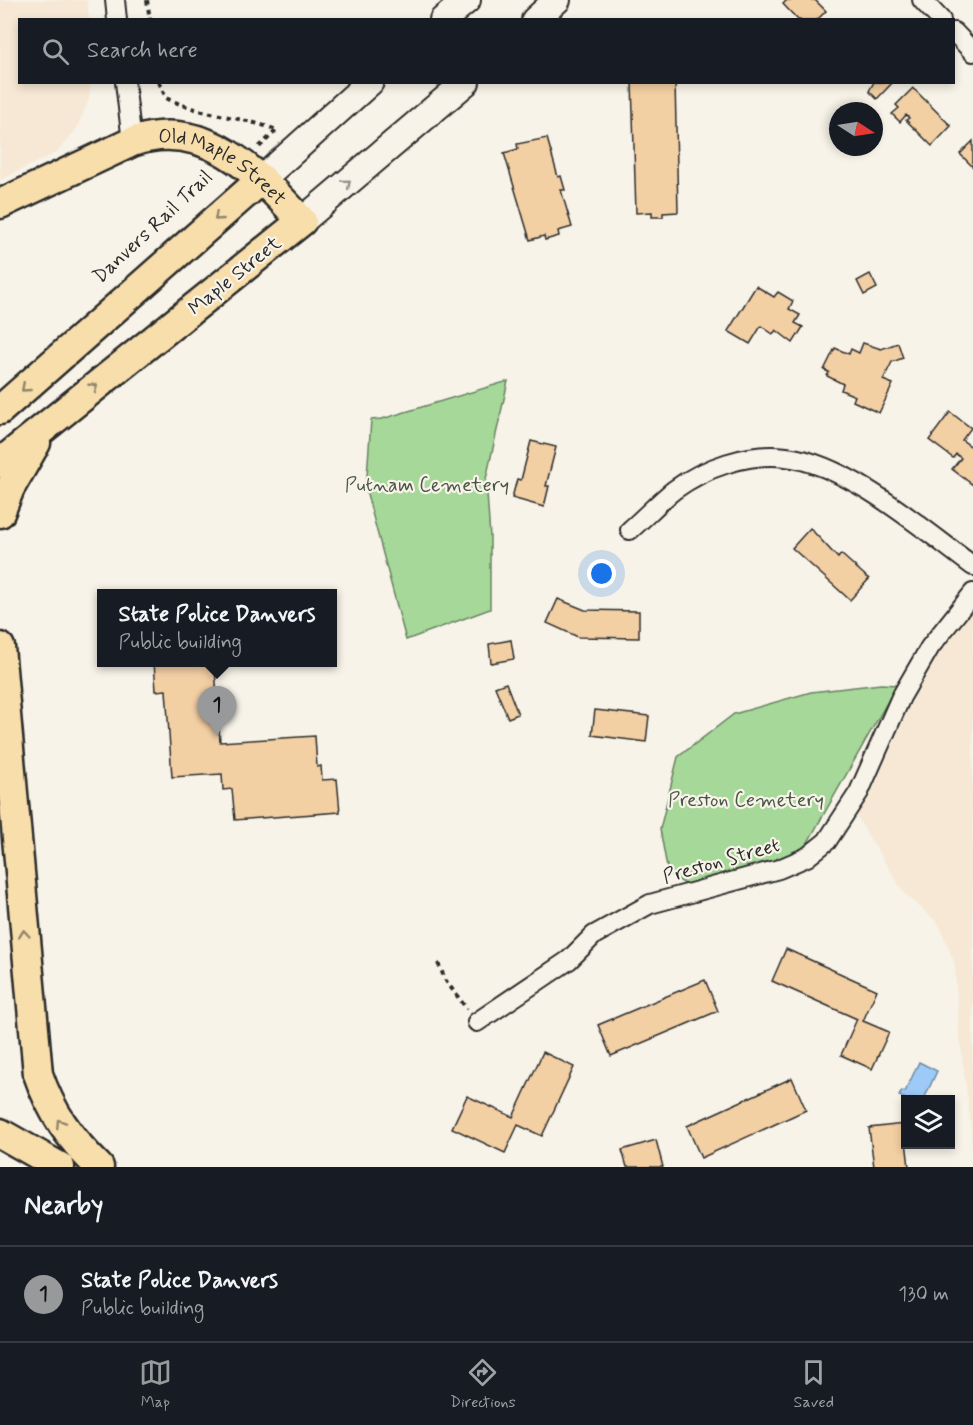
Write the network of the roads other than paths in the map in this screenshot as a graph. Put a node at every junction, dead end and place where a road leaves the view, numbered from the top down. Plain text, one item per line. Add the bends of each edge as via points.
1 (115, 0) edge
2 (467, 0) edge
3 (556, 0) edge
4 (922, 0) edge
5 (117, 18) edge
6 (445, 18) edge
7 (537, 18) edge
8 (939, 18) edge
9 (955, 33) edge
10 (973, 52) edge
11 (125, 84) edge
12 (367, 84) edge
13 (464, 84) edge
14 (132, 142) junction
15 (252, 171) junction
16 (0, 204) edge
17 (302, 220) junction
18 (0, 410) edge
19 (57, 417) junction
20 (0, 463) edge
21 (0, 513) edge
22 (630, 530) dead end
23 (973, 566) edge
24 (973, 593) edge
25 (0, 647) edge
26 (477, 1022) road end
27 (0, 1133) edge
28 (60, 1167) edge
29 (99, 1167) edge

1 - 5 street
2 - 6 main road
3 - 7 main road
4 - 8 street
9 - 10 street
11 - 14 street
12 - 15 main road
17 -> 13 main road, Maple Street
14 - 15 main road, Old Maple Street via 160,136 185,137 211,144
14 - 16 main road
15 - 17 main road, Old Maple Street
15 -> 18 main road
19 -> 17 main road, Maple Street
19 - 20 main road, Maple Street
19 - 21 main road via 22,464
22 - 23 street via 675,489 708,471 729,462 785,457 858,484
24 - 26 street, Preston Street via 930,647 902,697 859,792 827,841 807,857 779,869 650,904 594,935 568,960
29 -> 25 main road via 64,1129 48,1103 38,1074
27 - 28 main road

